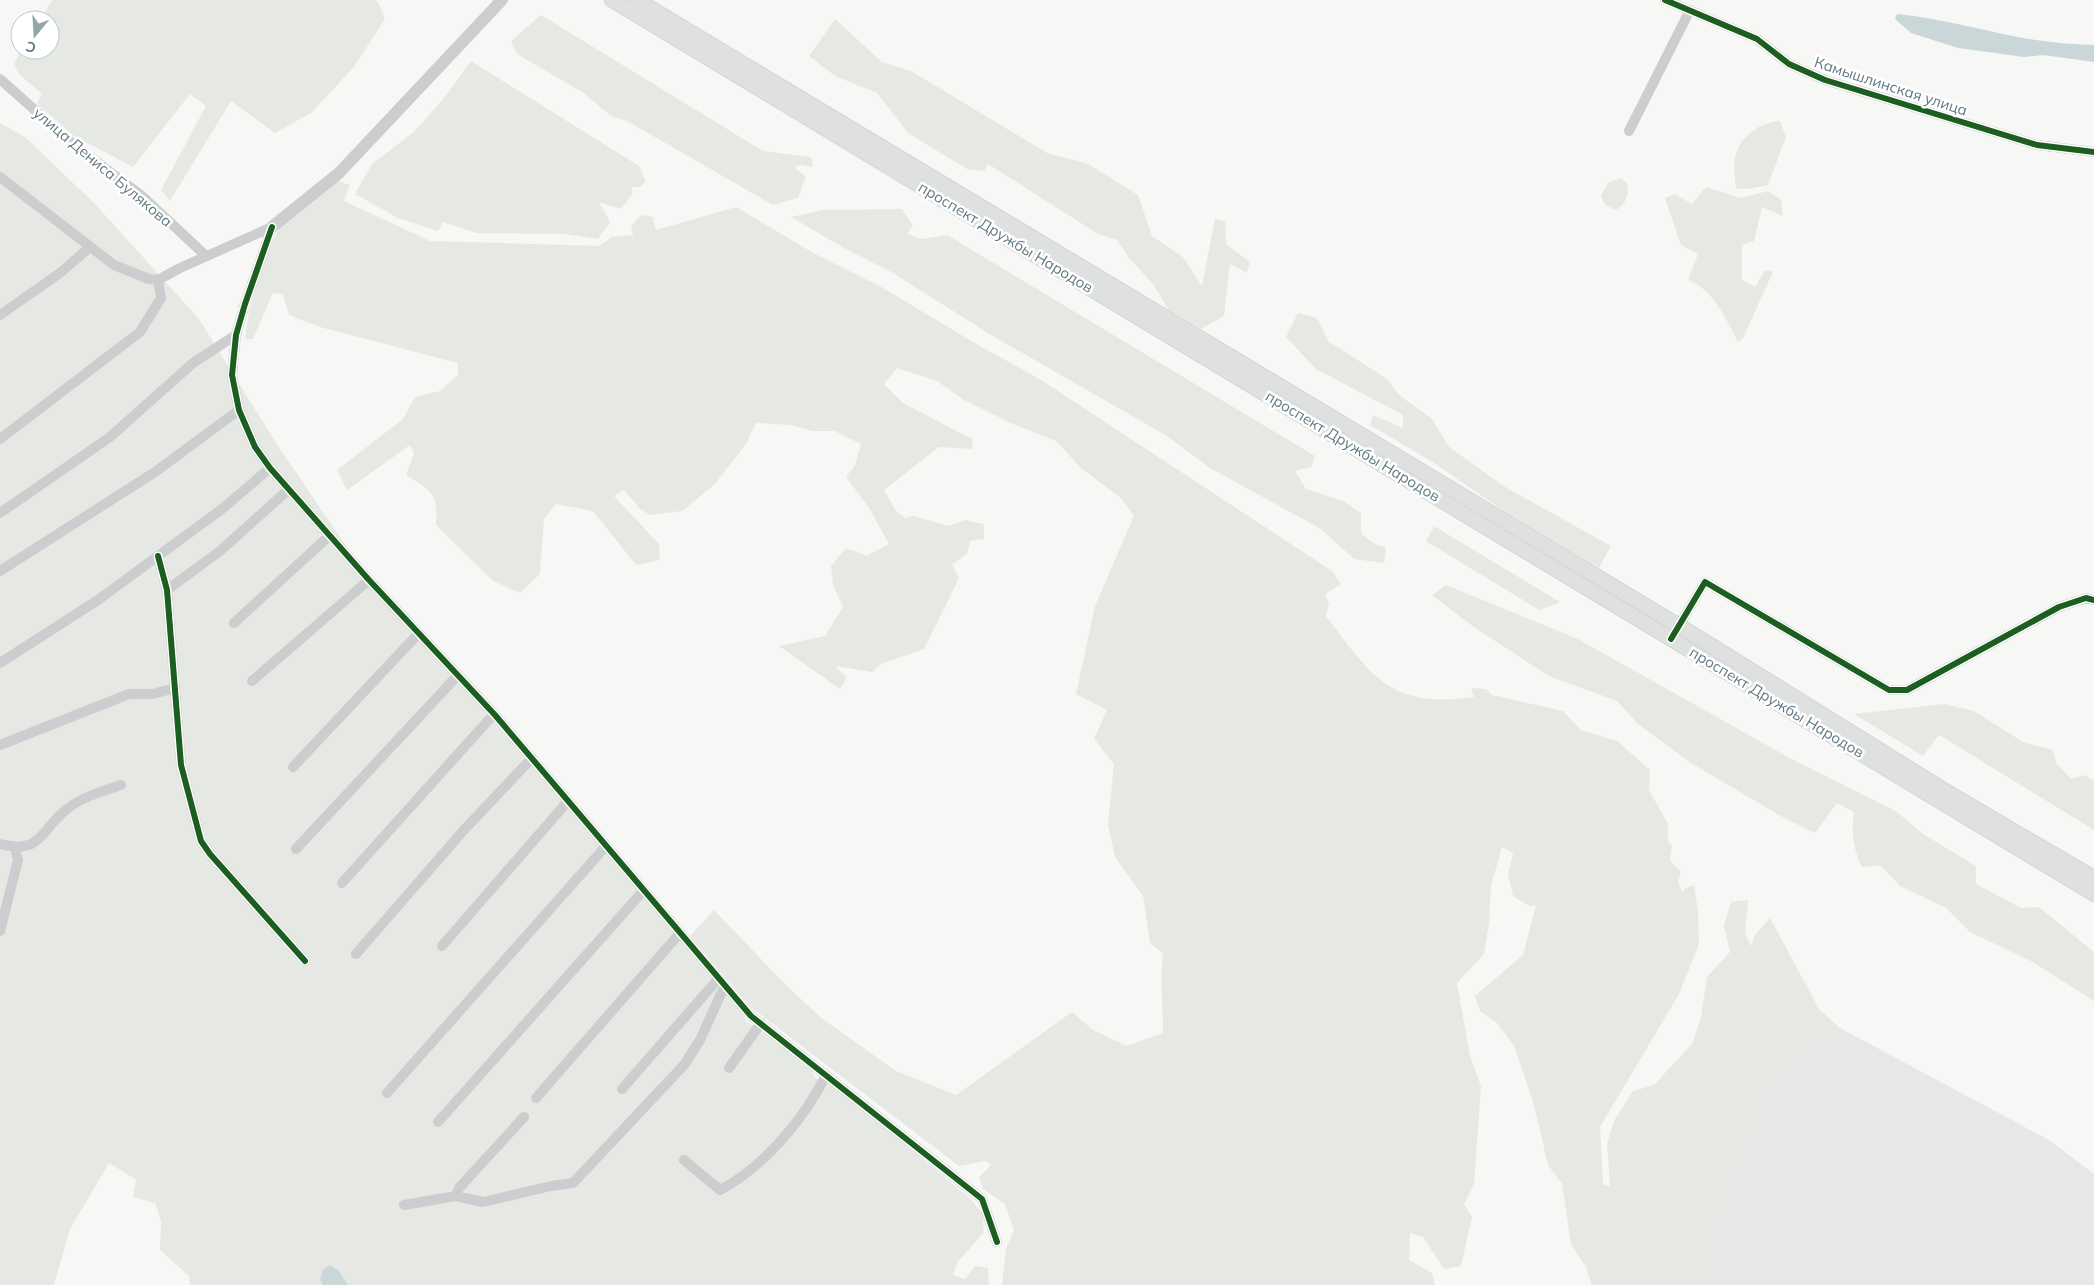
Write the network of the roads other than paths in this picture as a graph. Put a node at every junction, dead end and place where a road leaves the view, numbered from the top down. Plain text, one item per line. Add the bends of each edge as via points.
1 (502, 0) edge
2 (612, 0) edge
3 (637, 0) edge
4 (1665, 0) edge
5 (1690, 10) junction
6 (0, 79) edge
7 (1629, 130) dead end
8 (2094, 152) edge
9 (0, 177) edge
10 (272, 227) junction
11 (90, 247) junction
12 (206, 256) junction
13 (158, 280) junction
14 (0, 315) edge
15 (236, 334) junction
16 (239, 410) junction
17 (0, 439) edge
18 (270, 468) junction
19 (288, 490) junction
20 (0, 513) edge
21 (329, 536) junction
22 (158, 556) junction
23 (0, 571) edge
24 (369, 580) junction
25 (167, 590) junction
26 (2094, 600) edge
27 (234, 623) dead end
28 (1679, 626) junction
29 (418, 634) junction
30 (1671, 638) junction
31 (0, 663) edge
32 (458, 675) junction
33 (252, 682) dead end
34 (175, 688) junction
35 (494, 714) junction
36 (0, 745) edge
37 (532, 758) junction
38 (293, 767) dead end
39 (121, 784) dead end
40 (568, 801) junction
41 (0, 844) edge
42 (606, 846) junction
43 (15, 848) junction
44 (296, 849) dead end
45 (2094, 878) edge
46 (342, 883) dead end
47 (644, 890) junction
48 (2094, 894) edge
49 (0, 930) edge
50 (680, 933) junction
51 (442, 946) dead end
52 (356, 954) dead end
53 (305, 961) dead end
54 (722, 981) junction
55 (761, 1023) junction
56 (729, 1068) dead end
57 (826, 1075) junction
58 (622, 1089) dead end
59 (388, 1093) dead end
60 (536, 1098) dead end
61 (524, 1116) dead end
62 (438, 1122) dead end
63 (684, 1160) dead end
64 (456, 1196) junction
65 (404, 1205) dead end
66 (997, 1242) dead end

1 - 10 street via 339,172
2 - 30 main road, проспект Дружбы Народов
3 - 28 main road, проспект Дружбы Народов
4 - 5 street, Камышлинская улица
5 - 7 street
5 - 8 street, Камышлинская улица via 1756,39 1789,64 1825,80 2037,145
6 - 12 street, улица Дениса Булякова via 73,144 142,196
9 - 11 street
10 - 12 street
10 - 15 street
11 - 13 street via 114,265
11 - 14 street via 60,273
12 - 13 street
13 - 17 street via 161,298 140,332
15 - 16 street via 232,375
15 - 20 street via 193,364 110,437
16 - 18 street via 255,447
16 - 23 street via 155,472
18 - 19 street
18 - 22 street
19 - 21 street
19 - 25 street via 220,551
21 - 24 street
21 - 27 street
22 - 25 street
22 - 31 street via 98,600
24 - 29 street
24 - 33 street
25 - 34 street
26 - 28 street via 2086,598 2059,608 1907,690 1888,690 1705,582
28 - 30 street
28 - 45 main road, проспект Дружбы Народов
29 - 32 street
29 - 38 street
30 - 48 main road, проспект Дружбы Народов
32 - 35 street
32 - 44 street
34 - 36 street via 153,694 129,694
34 - 53 street via 181,765 201,841
35 - 37 street
35 - 46 street
37 - 40 street
37 - 52 street
39 - 43 street via 67,809 40,838 24,848
40 - 42 street
40 - 51 street
41 - 43 street
42 - 47 street
42 - 59 street
43 - 49 street via 18,860
47 - 50 street
47 - 62 street
50 - 54 street
50 - 60 street
54 - 55 street via 751,1016
54 - 58 street
54 - 64 street via 700,1040 684,1065 573,1183 483,1202
55 - 56 street
55 - 57 street
57 - 63 street via 816,1095 778,1143 739,1180 720,1190
57 - 66 street via 982,1199
61 - 64 street via 459,1188
64 - 65 street

